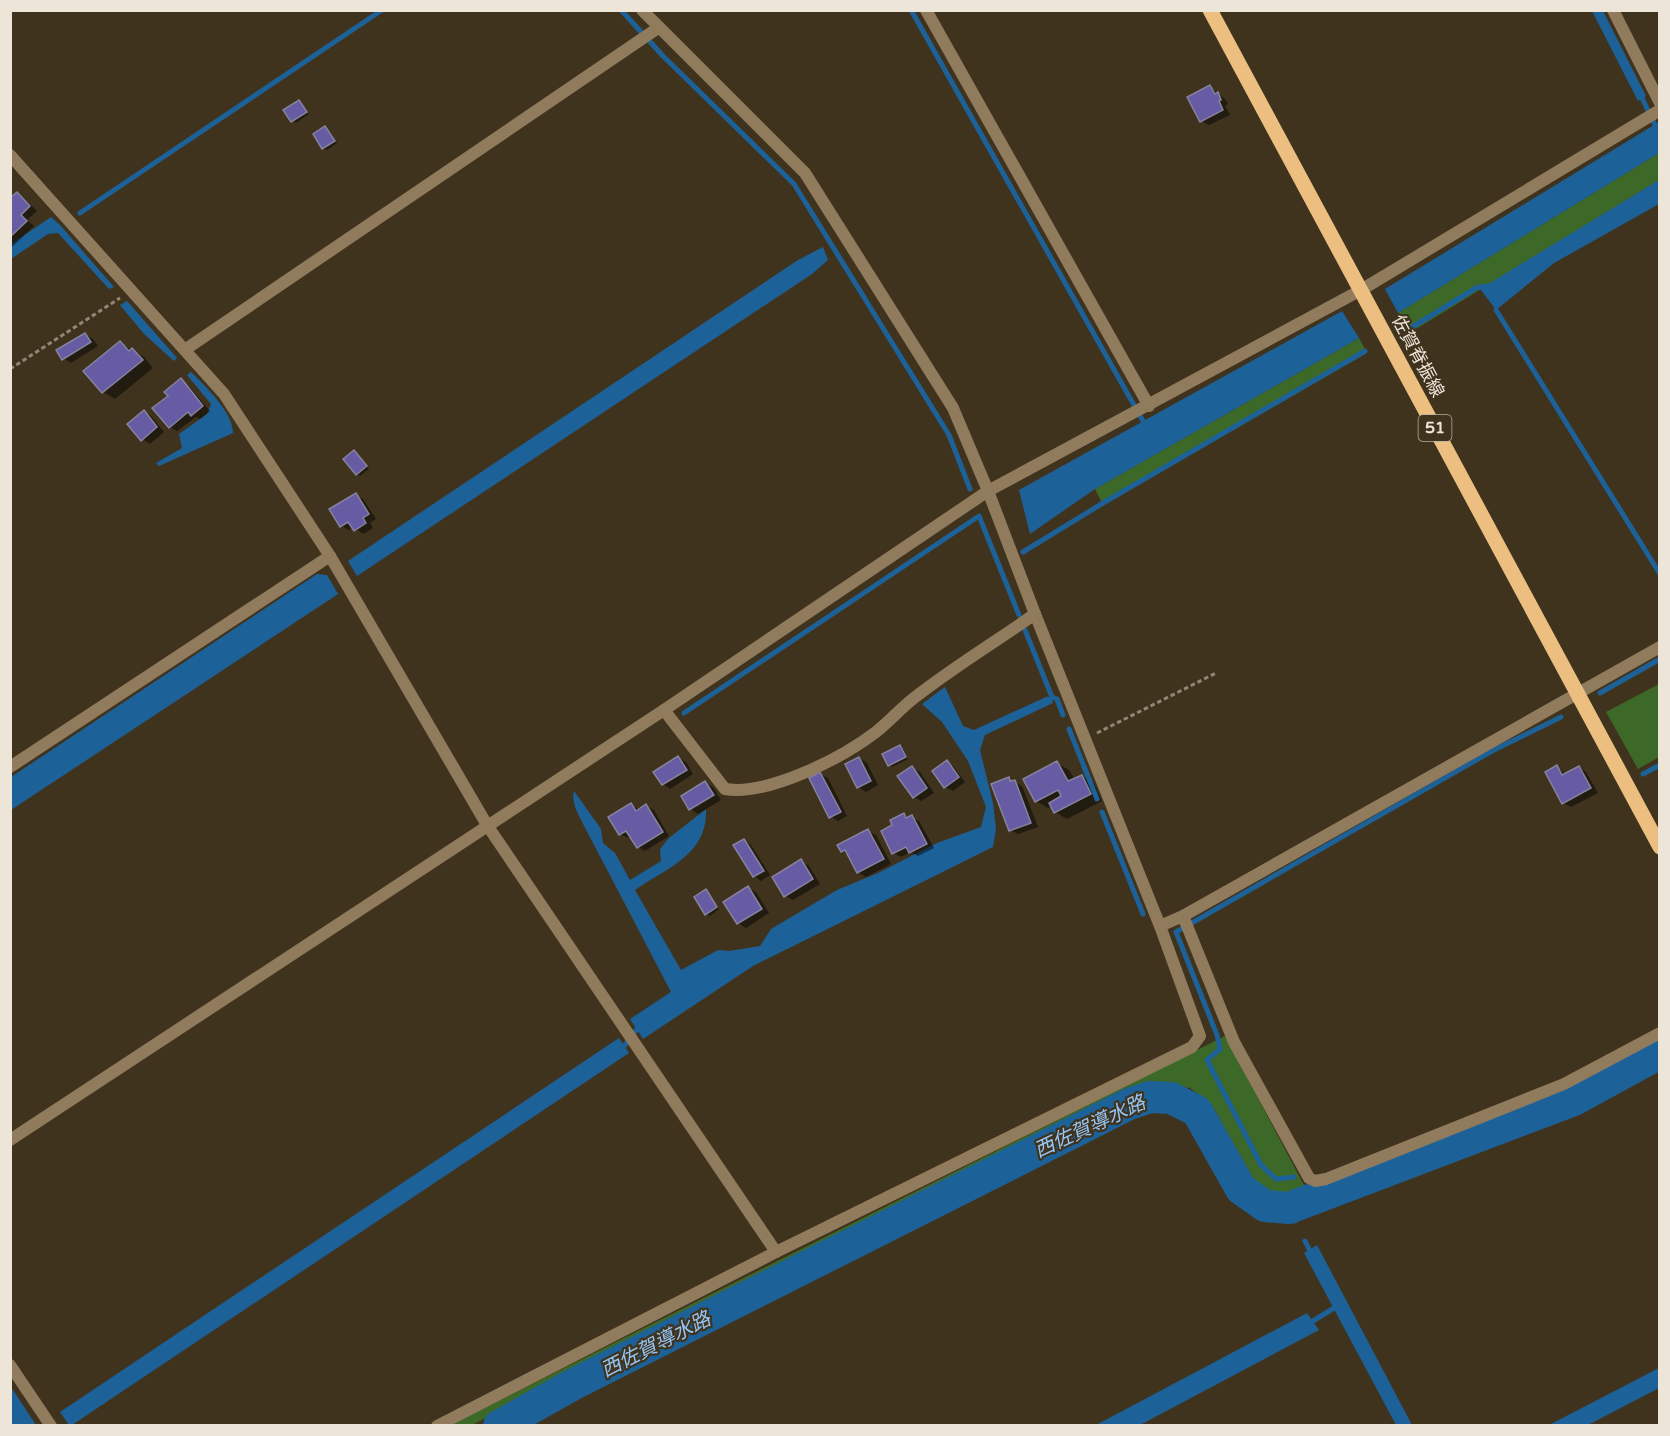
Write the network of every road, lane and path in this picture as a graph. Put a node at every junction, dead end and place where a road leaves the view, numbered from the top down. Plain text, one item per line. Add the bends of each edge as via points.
1 (642, 10) edge
2 (926, 10) edge
3 (1210, 10) edge
4 (1613, 10) edge
5 (658, 28) junction
6 (1659, 103) edge
7 (1659, 110) edge
8 (10, 155) edge
9 (1361, 290) junction
10 (131, 291) junction
11 (186, 349) junction
12 (10, 369) edge
13 (1149, 406) junction
14 (988, 491) junction
15 (330, 556) junction
16 (1035, 614) junction
17 (1659, 646) edge
18 (1216, 673) dead end
19 (1577, 694) junction
20 (664, 710) junction
21 (1085, 739) junction
22 (10, 767) edge
23 (487, 825) junction
24 (1659, 847) edge
25 (1183, 916) junction
26 (1161, 926) junction
27 (1659, 1033) edge
28 (10, 1140) edge
29 (776, 1252) junction
30 (10, 1365) edge
31 (51, 1425) edge
32 (436, 1425) edge

1 - 5 street
2 - 13 street
3 - 9 main road, 佐賀脊振線 / 51
4 - 6 street
5 - 11 street
5 - 14 street via 805,172 952,408
7 - 9 street
8 - 10 street
9 - 13 street
9 - 19 main road, 佐賀脊振線 / 51
10 - 11 street
10 - 12 path
11 - 15 street via 224,394
13 - 14 street
14 - 16 street
14 - 20 street
15 - 22 street
15 - 23 street
16 - 20 street via 914,698 876,732 833,759 796,776 758,786 737,791 725,789
16 - 21 street
17 - 19 street
18 - 21 path
19 - 24 main road, 佐賀脊振線 / 51
19 - 25 street
20 - 23 street
21 - 26 street
23 - 28 street
23 - 29 street
25 - 26 street
25 - 27 street via 1234,1042 1309,1178 1315,1181 1564,1084
26 - 29 street via 1200,1036 1192,1047
29 - 32 street
30 - 31 street

